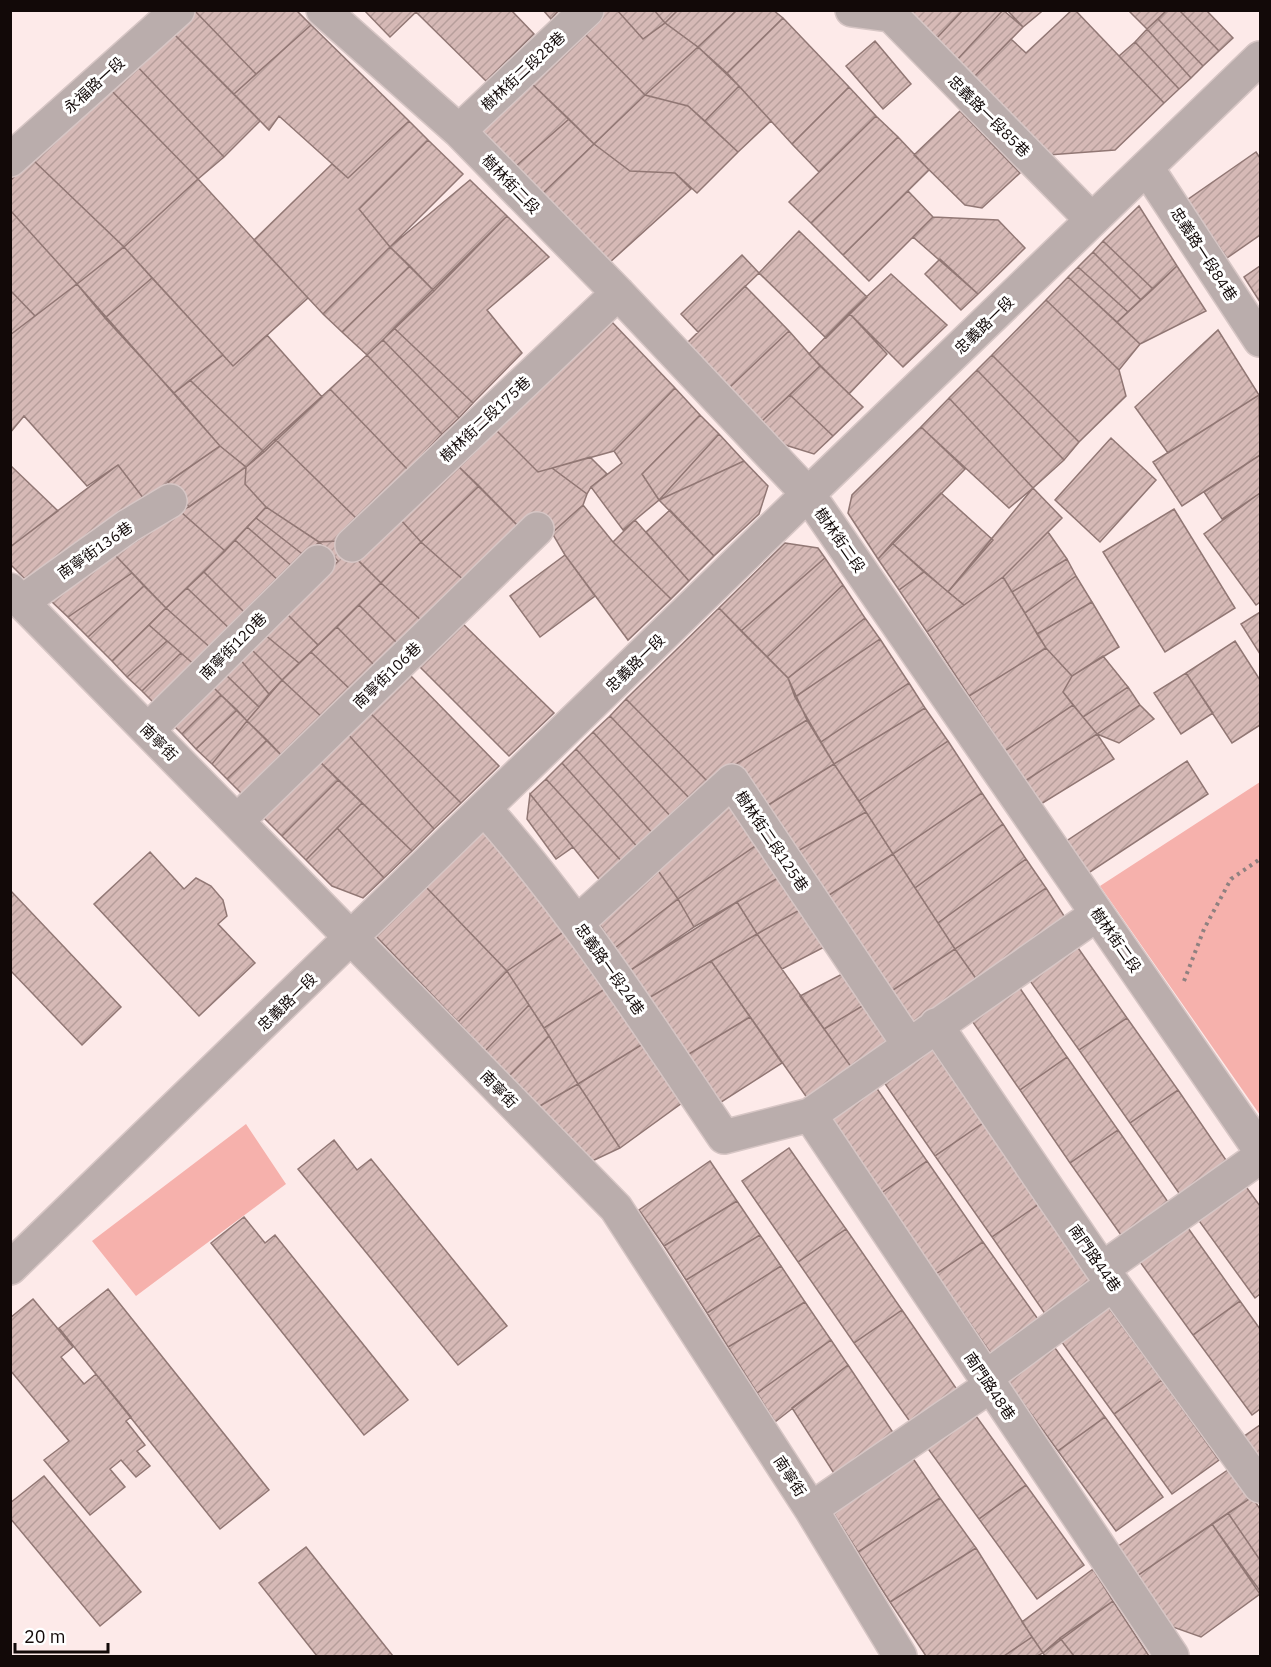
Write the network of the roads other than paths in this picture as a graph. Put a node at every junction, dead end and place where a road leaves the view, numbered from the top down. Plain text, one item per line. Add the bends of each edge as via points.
1 (178, 10) edge
2 (324, 10) edge
3 (587, 10) edge
4 (852, 10) edge
5 (888, 13) edge
6 (1260, 58) edge
7 (459, 131) junction
8 (10, 160) edge
9 (1147, 168) junction
10 (1092, 220) junction
11 (618, 293) junction
12 (1260, 340) edge
13 (808, 494) junction
14 (170, 501) dead end
15 (537, 529) dead end
16 (352, 545) dead end
17 (318, 562) dead end
18 (16, 596) edge
19 (148, 730) junction
20 (485, 809) junction
21 (237, 821) junction
22 (1097, 914) junction
23 (578, 922) junction
24 (353, 938) junction
25 (936, 1025) junction
26 (909, 1045) junction
27 (810, 1115) junction
28 (1260, 1150) edge
29 (1260, 1157) edge
30 (10, 1268) edge
31 (1107, 1276) junction
32 (987, 1382) junction
33 (1260, 1486) edge
34 (812, 1509) junction
35 (900, 1656) edge
36 (1172, 1656) edge

1 - 8 street, 永福路一段
2 - 7 street, 樹林街二段
3 - 7 street, 樹林街二段28巷
4 - 5 street
5 - 10 street, 忠義路一段85巷
6 - 9 street, 忠義路一段
7 - 11 street, 樹林街二段
9 - 10 street, 忠義路一段
9 - 12 street, 忠義路一段84巷
10 - 13 street, 忠義路一段
11 - 13 street, 樹林街二段
11 - 16 street, 樹林街二段175巷
13 - 20 street, 忠義路一段
13 - 22 street, 樹林街二段
14 - 18 street, 南寧街136巷
15 - 21 street, 南寧街106巷
17 - 19 street, 南寧街120巷
18 - 19 street, 南寧街
19 - 21 street, 南寧街
20 - 23 street, 忠義路一段24巷
20 - 24 street, 忠義路一段
21 - 24 street, 南寧街
22 - 25 street
22 - 28 street, 樹林街二段
23 - 26 street, 樹林街二段125巷 via 732,781
23 - 27 street, 忠義路一段24巷 via 724,1137
24 - 30 street, 忠義路一段
24 - 34 street, 南寧街 via 616,1208
25 - 26 street
25 - 31 street, 南門路44巷
26 - 27 street
27 - 32 street, 南門路48巷
29 - 31 street
31 - 32 street
31 - 33 street, 南門路44巷
32 - 34 street
32 - 36 street, 南門路48巷
34 - 35 street, 南寧街

